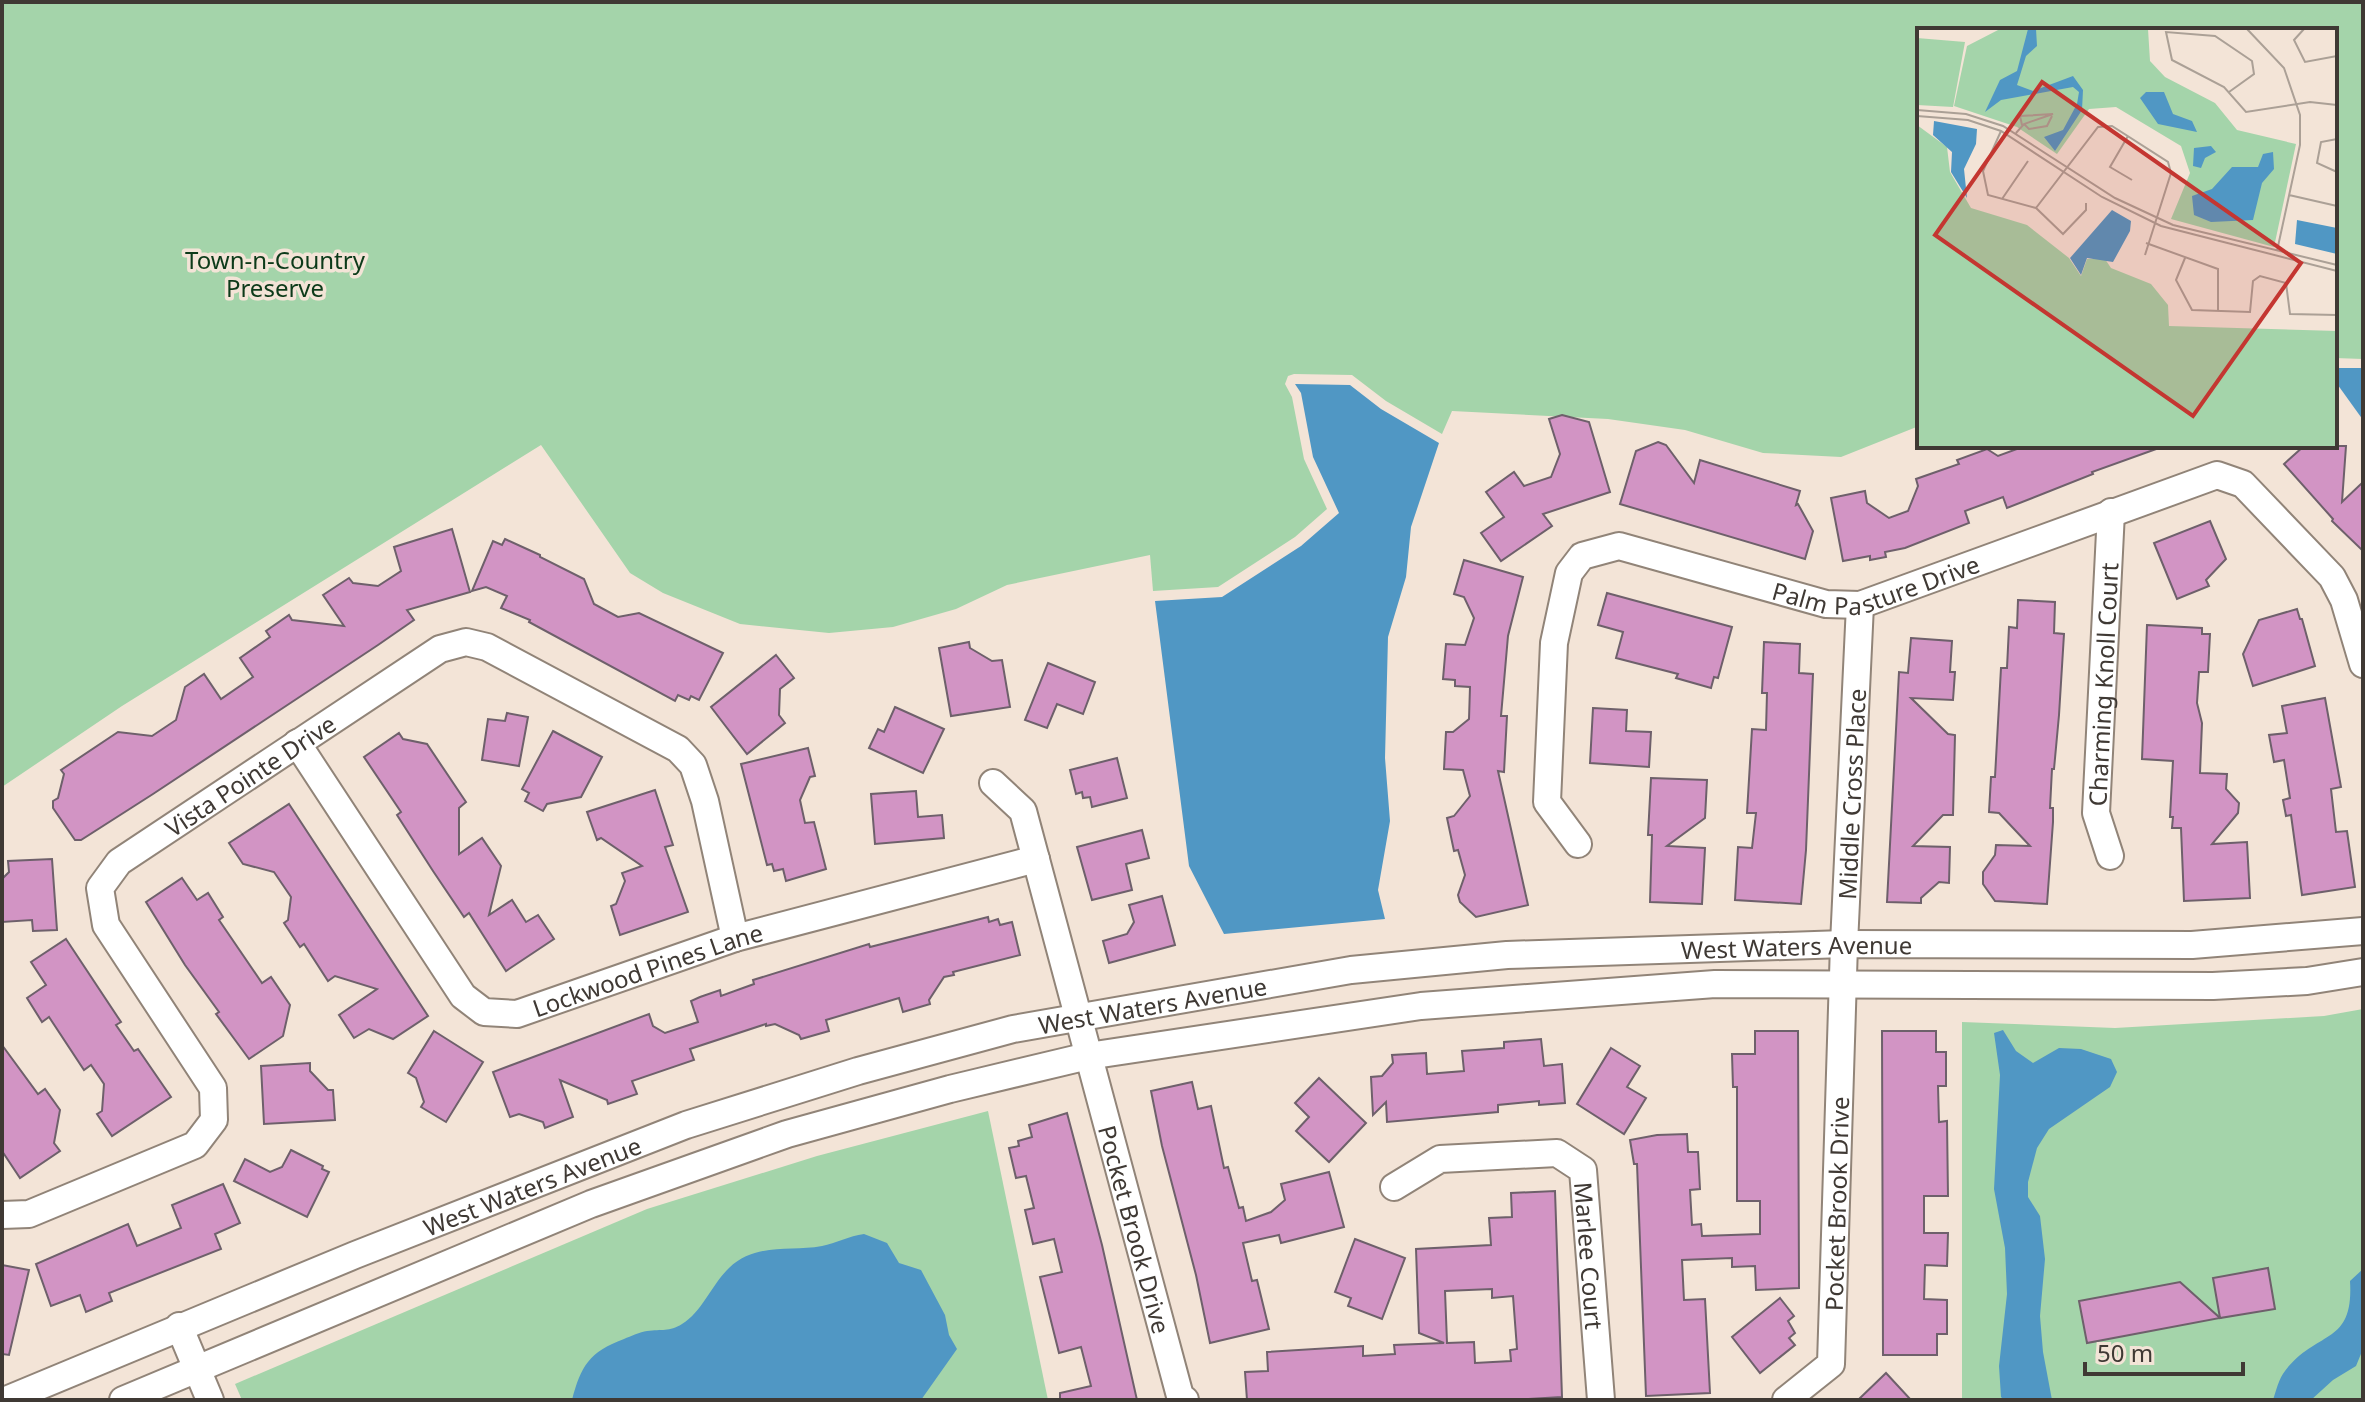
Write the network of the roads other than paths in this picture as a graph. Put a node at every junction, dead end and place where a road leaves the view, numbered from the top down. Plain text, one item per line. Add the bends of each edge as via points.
1 (2111, 512) junction
2 (1860, 605) junction
3 (2363, 664) edge
4 (297, 743) junction
5 (993, 783) dead end
6 (1578, 844) dead end
7 (2110, 856) dead end
8 (1036, 859) junction
9 (2363, 931) edge
10 (735, 938) junction
11 (1844, 944) junction
12 (2363, 972) edge
13 (1843, 985) junction
14 (1080, 1017) junction
15 (1088, 1056) junction
16 (1394, 1187) dead end
17 (2, 1215) edge
18 (179, 1326) junction
19 (197, 1369) junction
20 (6, 1400) edge
21 (123, 1400) edge
22 (210, 1400) edge
23 (1185, 1400) edge
24 (1601, 1400) edge
25 (1786, 1400) edge

1 - 2 street, Palm Pasture Drive
1 - 3 street, Palm Pasture Drive via 2217,475 2243,484 2332,577
1 - 7 street, Charming Knoll Court via 2096,813
2 - 6 street, Palm Pasture Drive via 1826,604 1619,546 1582,556 1569,573 1554,643 1547,802
2 - 11 street, Middle Cross Place
4 - 10 street, Lockwood Pines Lane via 463,996 484,1012 517,1014
4 - 10 street, Vista Pointe Drive via 440,649 466,642 487,647 678,749 693,765
4 - 17 street, Vista Pointe Drive via 119,862 100,888 106,925 213,1088 214,1120 195,1145 29,1214
5 - 8 street, Pocket Brook Drive via 1023,811
8 - 10 street, Lockwood Pines Lane
8 - 14 street, Pocket Brook Drive
9 - 11 street, West Waters Avenue via 2192,945
11 - 13 street, Middle Cross Place
11 - 14 street, West Waters Avenue via 1492,956 1351,970
12 - 13 street, West Waters Avenue via 2213,986
13 - 15 street, West Waters Avenue via 1667,986 1421,1006
13 - 25 street, Pocket Brook Drive via 1831,1364
14 - 15 street, Pocket Brook Drive
14 - 18 street, West Waters Avenue via 1013,1029 858,1071 686,1125
15 - 19 street, West Waters Avenue via 787,1134 591,1204
15 - 23 street, Pocket Brook Drive
16 - 24 street, Marlee Court via 1440,1159 1557,1153 1583,1170
18 - 19 street
18 - 20 street, West Waters Avenue
19 - 21 street, West Waters Avenue
19 - 22 street

